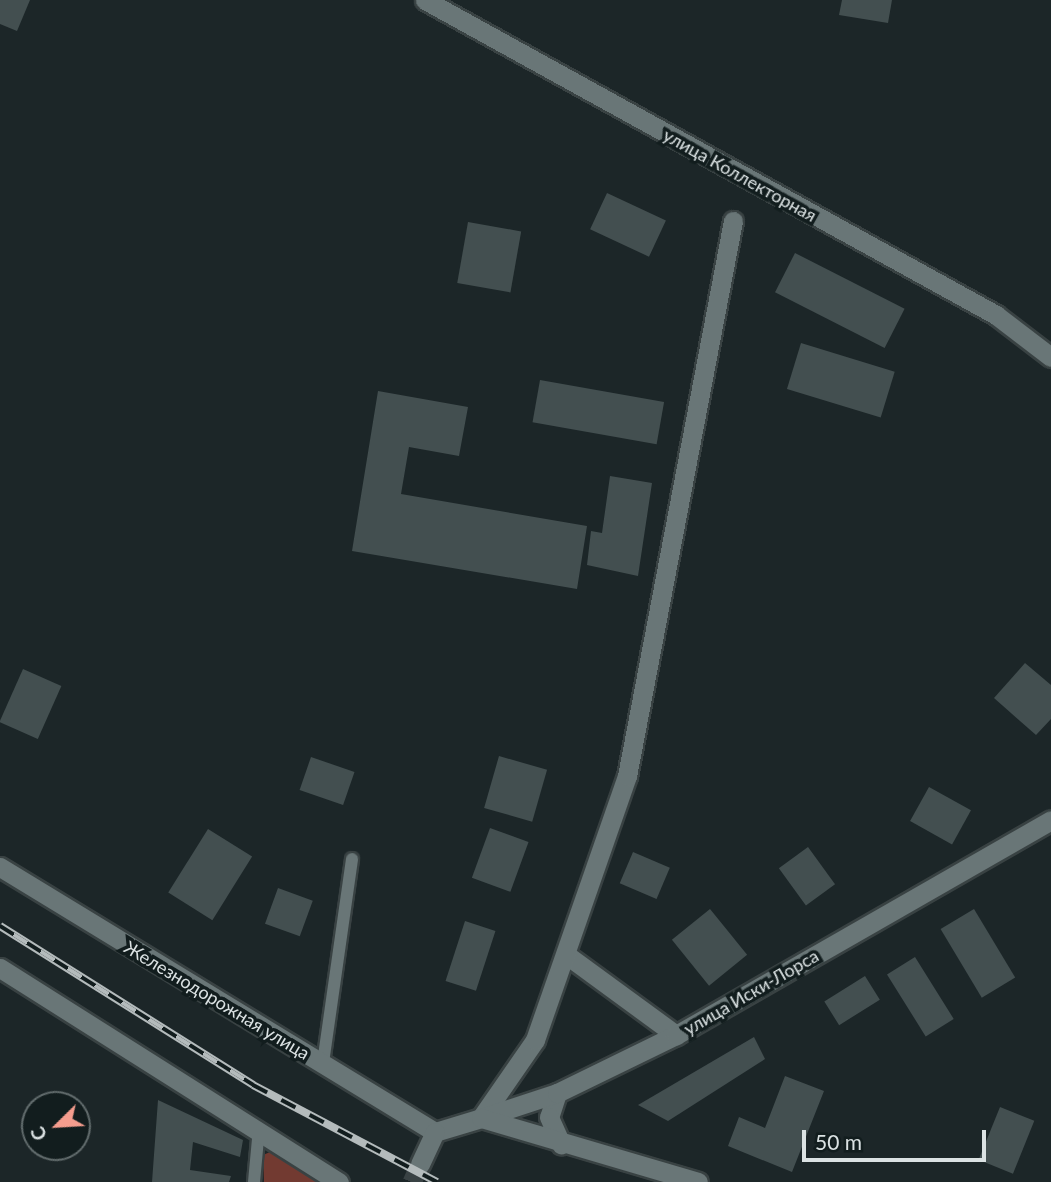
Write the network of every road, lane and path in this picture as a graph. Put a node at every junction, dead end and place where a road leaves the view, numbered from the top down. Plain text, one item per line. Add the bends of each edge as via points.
1 (425, 0) edge
2 (733, 221) dead end
3 (1051, 357) edge
4 (1051, 820) edge
5 (352, 859) dead end
6 (0, 867) edge
7 (568, 956) junction
8 (0, 968) edge
9 (676, 1035) junction
10 (323, 1063) junction
11 (557, 1093) junction
12 (481, 1118) junction
13 (259, 1128) junction
14 (435, 1132) junction
15 (561, 1144) junction
16 (420, 1164) tunnel mouth
17 (254, 1182) edge
18 (339, 1182) edge
19 (698, 1182) edge

1 - 3 street, улица Коллекторная via 996,315
2 - 7 street via 627,776
4 - 9 street, улица Иски-Лорса
5 - 10 lane
6 - 10 street, Железнодорожная улица
7 - 9 street
7 - 12 street via 535,1040
8 - 13 street
9 - 11 street, улица Иски-Лорса
10 - 14 street, Железнодорожная улица
11 - 12 street, улица Иски-Лорса
11 - 15 street via 549,1117
12 - 14 street, улица Иски-Лорса
12 - 15 street
13 - 17 lane
13 - 18 street
14 - 16 street
15 - 19 street

